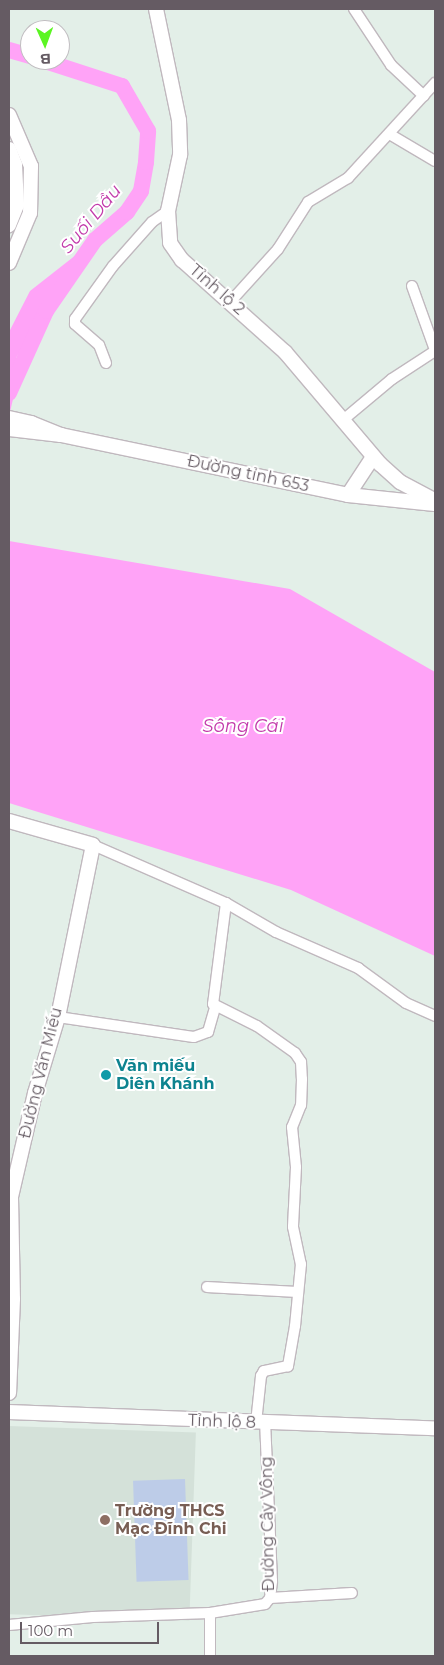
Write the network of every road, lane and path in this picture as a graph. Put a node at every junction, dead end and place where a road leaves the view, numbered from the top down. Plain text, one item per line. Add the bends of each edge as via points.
1 (156, 9) edge
2 (354, 9) edge
3 (435, 83) edge
4 (424, 96) junction
5 (9, 115) edge
6 (391, 135) junction
7 (9, 149) edge
8 (435, 161) edge
9 (168, 211) junction
10 (9, 225) edge
11 (9, 262) edge
12 (412, 286) dead end
13 (231, 301) junction
14 (435, 351) edge
15 (106, 363) dead end
16 (9, 418) edge
17 (343, 420) junction
18 (30, 428) junction
19 (9, 429) edge
20 (374, 457) junction
21 (348, 495) junction
22 (435, 502) edge
23 (9, 821) edge
24 (93, 845) junction
25 (226, 903) junction
26 (215, 1007) junction
27 (435, 1016) edge
28 (58, 1017) junction
29 (207, 1288) dead end
30 (297, 1292) junction
31 (9, 1393) edge
32 (9, 1412) edge
33 (260, 1423) junction
34 (435, 1428) edge
35 (352, 1593) dead end
36 (270, 1598) junction
37 (210, 1613) junction
38 (9, 1625) edge
39 (210, 1656) edge

1 - 9 street, Tỉnh lộ 2 via 179,120 180,155
2 - 4 street via 391,65
3 - 4 street
4 - 6 street
5 - 11 street via 31,166 30,213
6 - 8 street
6 - 13 street via 348,178 308,202 278,249
7 - 10 street via 15,165 16,205
9 - 13 street, Tỉnh lộ 2 via 167,228 177,253 210,286
9 - 15 street via 152,222 114,266 75,319 78,327 99,345
12 - 14 street
13 - 17 street, Tỉnh lộ 2 via 285,352
14 - 17 street via 392,379
16 - 18 street, Đường tỉnh 653
17 - 20 street, Tỉnh lộ 2
18 - 19 street, Đường tỉnh 653
18 - 21 street, Đường tỉnh 653
20 - 21 street
20 - 22 street, Tỉnh lộ 2 via 400,482
21 - 22 street, Đường tỉnh 653
23 - 24 street
24 - 25 street
24 - 28 street, Đường Văn Miếu
25 - 26 street via 212,988
25 - 27 street via 276,932 358,968 406,1003
26 - 28 street via 208,1032 194,1037
26 - 30 street via 257,1026 300,1058 301,1105 292,1133 296,1154 293,1226 301,1256
28 - 31 street, Đường Văn Miếu via 35,1093 11,1197 13,1299
29 - 30 street
30 - 33 street, Đường Cây Vông via 290,1362 262,1373
32 - 33 street, Tỉnh lộ 8
33 - 34 street, Tỉnh lộ 8
33 - 36 street, Đường Cây Vông
35 - 36 street
36 - 37 street, Đường Cây Vông via 262,1606
37 - 38 street, Đường Cây Vông via 93,1617
37 - 39 street

